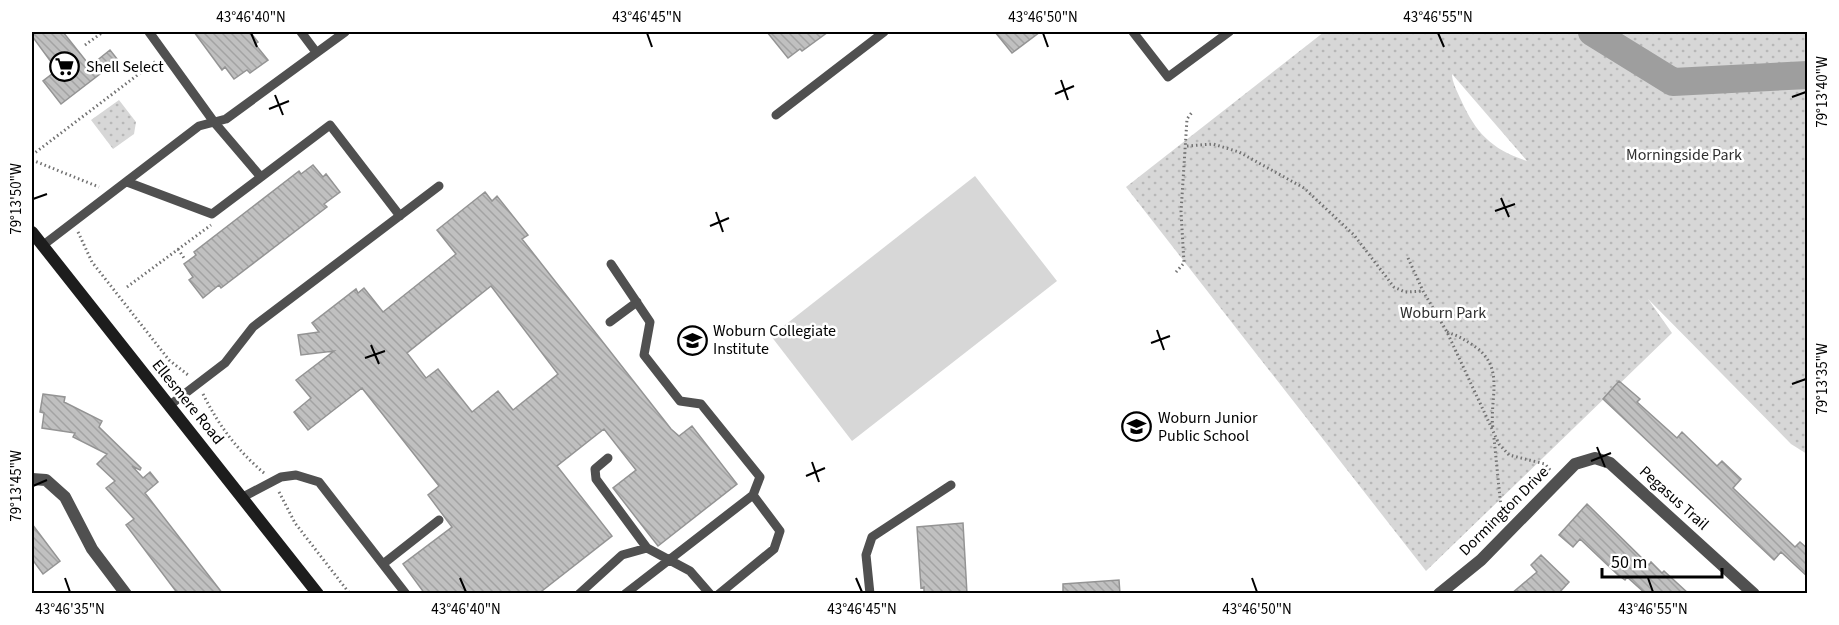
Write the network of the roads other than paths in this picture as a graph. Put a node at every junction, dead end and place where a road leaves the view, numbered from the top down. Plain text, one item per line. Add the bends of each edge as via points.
1 (149, 32) edge
2 (300, 32) edge
3 (345, 32) edge
4 (884, 32) edge
5 (1133, 32) edge
6 (1230, 32) edge
7 (316, 52) junction
8 (776, 115) dead end
9 (214, 122) junction
10 (260, 176) junction
11 (127, 182) junction
12 (439, 186) dead end
13 (400, 216) junction
14 (32, 232) edge
15 (42, 246) junction
16 (611, 264) dead end
17 (637, 302) junction
18 (610, 322) dead end
19 (170, 405) junction
20 (608, 458) dead end
21 (1595, 458) joint
22 (32, 479) edge
23 (951, 485) dead end
24 (753, 495) junction
25 (243, 497) junction
26 (439, 520) dead end
27 (647, 548) junction
28 (669, 560) junction
29 (383, 564) junction
30 (126, 594) edge
31 (318, 594) edge
32 (406, 594) edge
33 (579, 594) edge
34 (626, 594) edge
35 (710, 594) edge
36 (719, 594) edge
37 (870, 594) edge
38 (1438, 594) edge
39 (1754, 594) edge

1 - 9 lane
2 - 7 lane
3 - 7 lane
4 - 8 lane
5 - 6 lane via 1167,77
7 - 9 lane via 226,119
9 - 10 lane
9 - 11 lane via 199,126
10 - 11 lane via 212,214
10 - 13 lane via 330,125
11 - 15 lane
12 - 13 lane
13 - 19 lane via 253,327 225,363
14 - 15 main road, Ellesmere Road
15 - 19 main road, Ellesmere Road
16 - 17 lane
17 - 18 lane
17 - 24 lane via 650,322 644,355 680,401 701,404 760,477
19 - 25 main road, Ellesmere Road
20 - 27 lane via 595,469 596,479
21 - 38 street, Dormington Drive via 1575,464 1480,560
21 - 39 street, Pegasus Trail via 1610,463 1635,484
22 - 30 street via 46,480 65,496 92,549
23 - 37 lane via 872,537 866,555
24 - 28 lane
24 - 36 lane via 780,531 774,549
25 - 29 lane via 281,477 296,475 319,482
25 - 31 main road, Ellesmere Road
26 - 29 lane
27 - 28 lane
27 - 33 lane via 622,555
28 - 34 lane
28 - 35 lane via 690,571
29 - 32 lane

